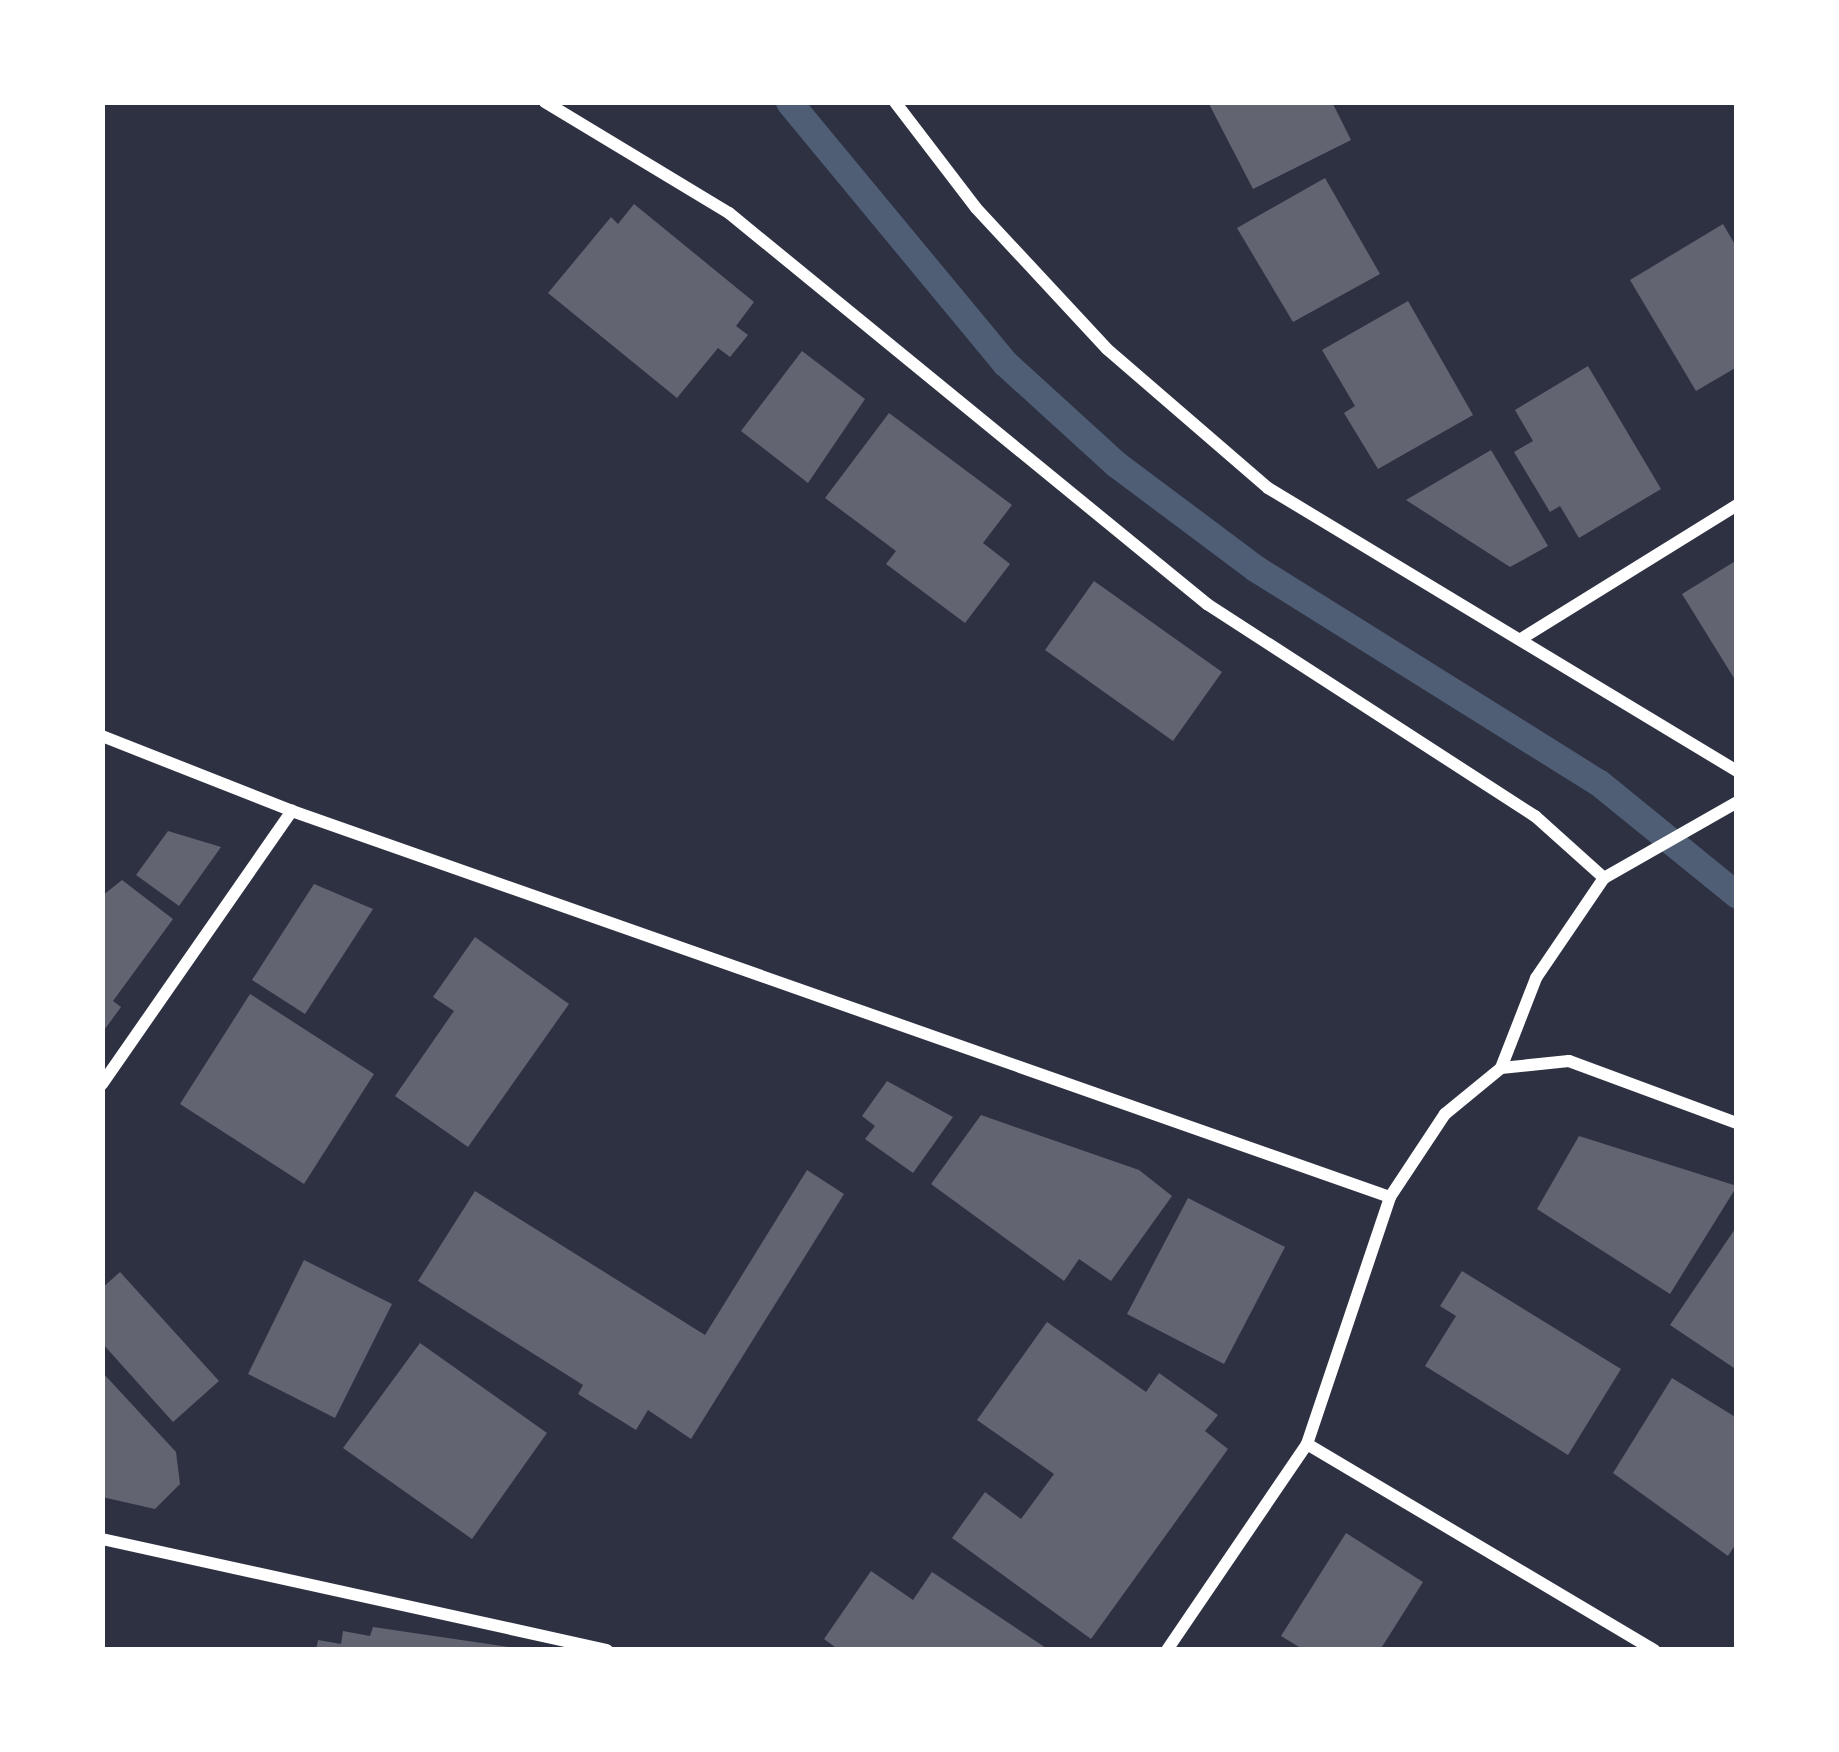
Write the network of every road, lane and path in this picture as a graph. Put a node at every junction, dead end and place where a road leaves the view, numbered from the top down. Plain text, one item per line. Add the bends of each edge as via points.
1 (545, 102) edge
2 (895, 102) edge
3 (1737, 505) edge
4 (1521, 639) junction
5 (102, 736) edge
6 (1737, 771) edge
7 (1737, 802) edge
8 (292, 811) junction
9 (1604, 878) junction
10 (1502, 1068) junction
11 (102, 1084) edge
12 (1737, 1123) edge
13 (1390, 1197) junction
14 (1307, 1444) junction
15 (102, 1539) edge
16 (607, 1650) edge
17 (1167, 1650) edge
18 (1654, 1650) edge

1 - 9 street via 729,213 1207,604 1535,816
2 - 4 street via 976,208 1107,349 1268,488
3 - 4 street
4 - 6 street
5 - 8 street
7 - 9 street
8 - 11 street
8 - 13 street
9 - 10 street via 1536,978
10 - 12 street via 1569,1061
10 - 13 street via 1444,1114
13 - 14 street
14 - 17 street
14 - 18 street
15 - 16 street

